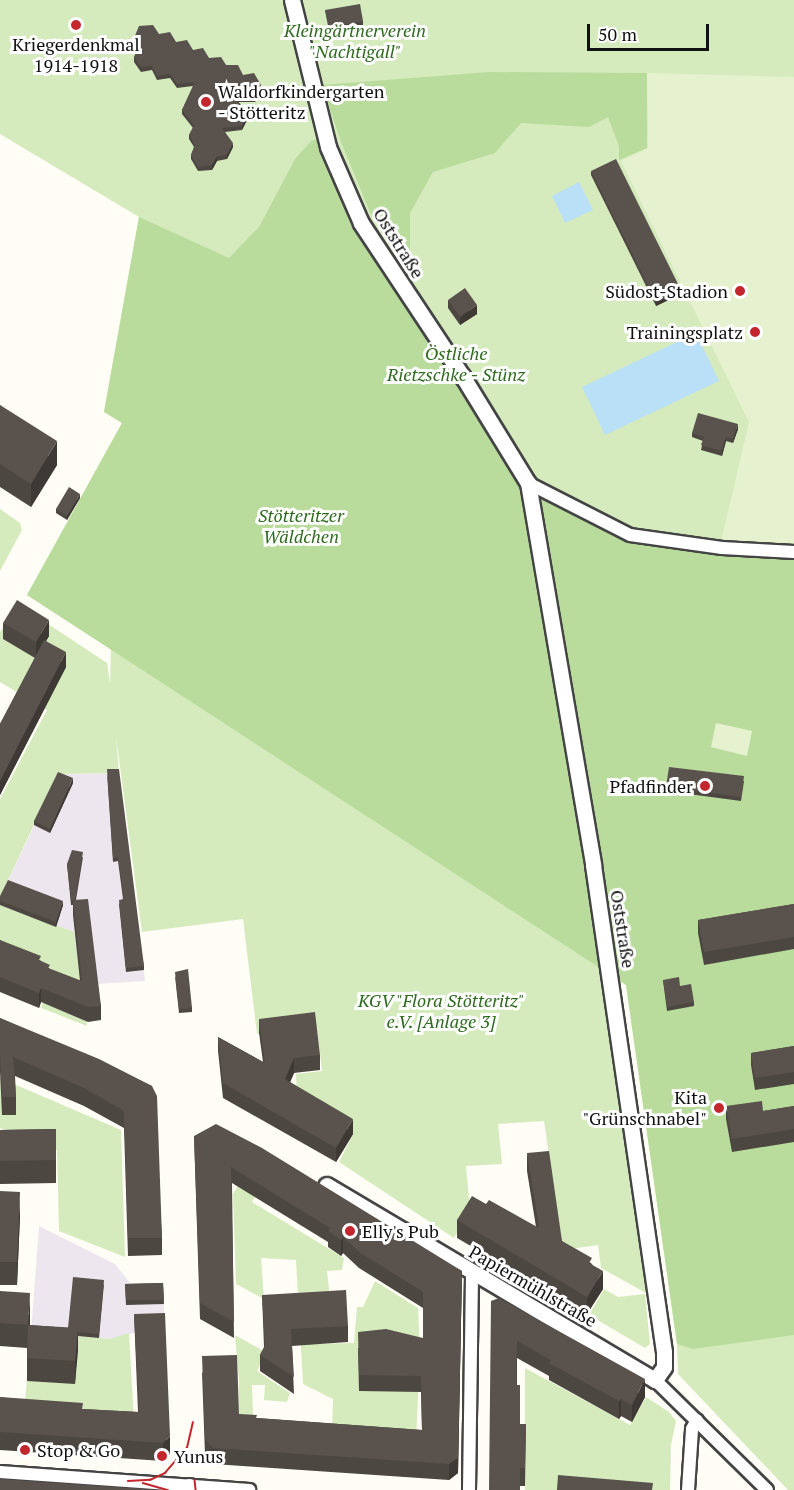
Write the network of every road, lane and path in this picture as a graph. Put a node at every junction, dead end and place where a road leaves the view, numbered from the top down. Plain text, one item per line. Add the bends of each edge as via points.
1 (292, 0) edge
2 (528, 483) junction
3 (794, 552) edge
4 (326, 1185) edge
5 (472, 1274) junction
6 (655, 1380) junction
7 (697, 1420) junction
8 (0, 1472) edge
9 (189, 1488) edge
10 (249, 1490) edge
11 (469, 1490) edge
12 (688, 1490) edge
13 (767, 1490) edge

1 - 2 street, Oststraße via 328,147 361,223 463,376
2 - 3 street via 630,535 722,548
2 - 6 street, Oststraße via 590,844 651,1252 664,1352 664,1367
4 - 5 street, Papiermühlstraße
5 - 6 street, Papiermühlstraße
5 - 11 street
6 - 7 street, Papiermühlstraße
7 - 12 street via 691,1438
7 - 13 street, Papiermühlstraße
8 - 9 street
9 - 10 street

